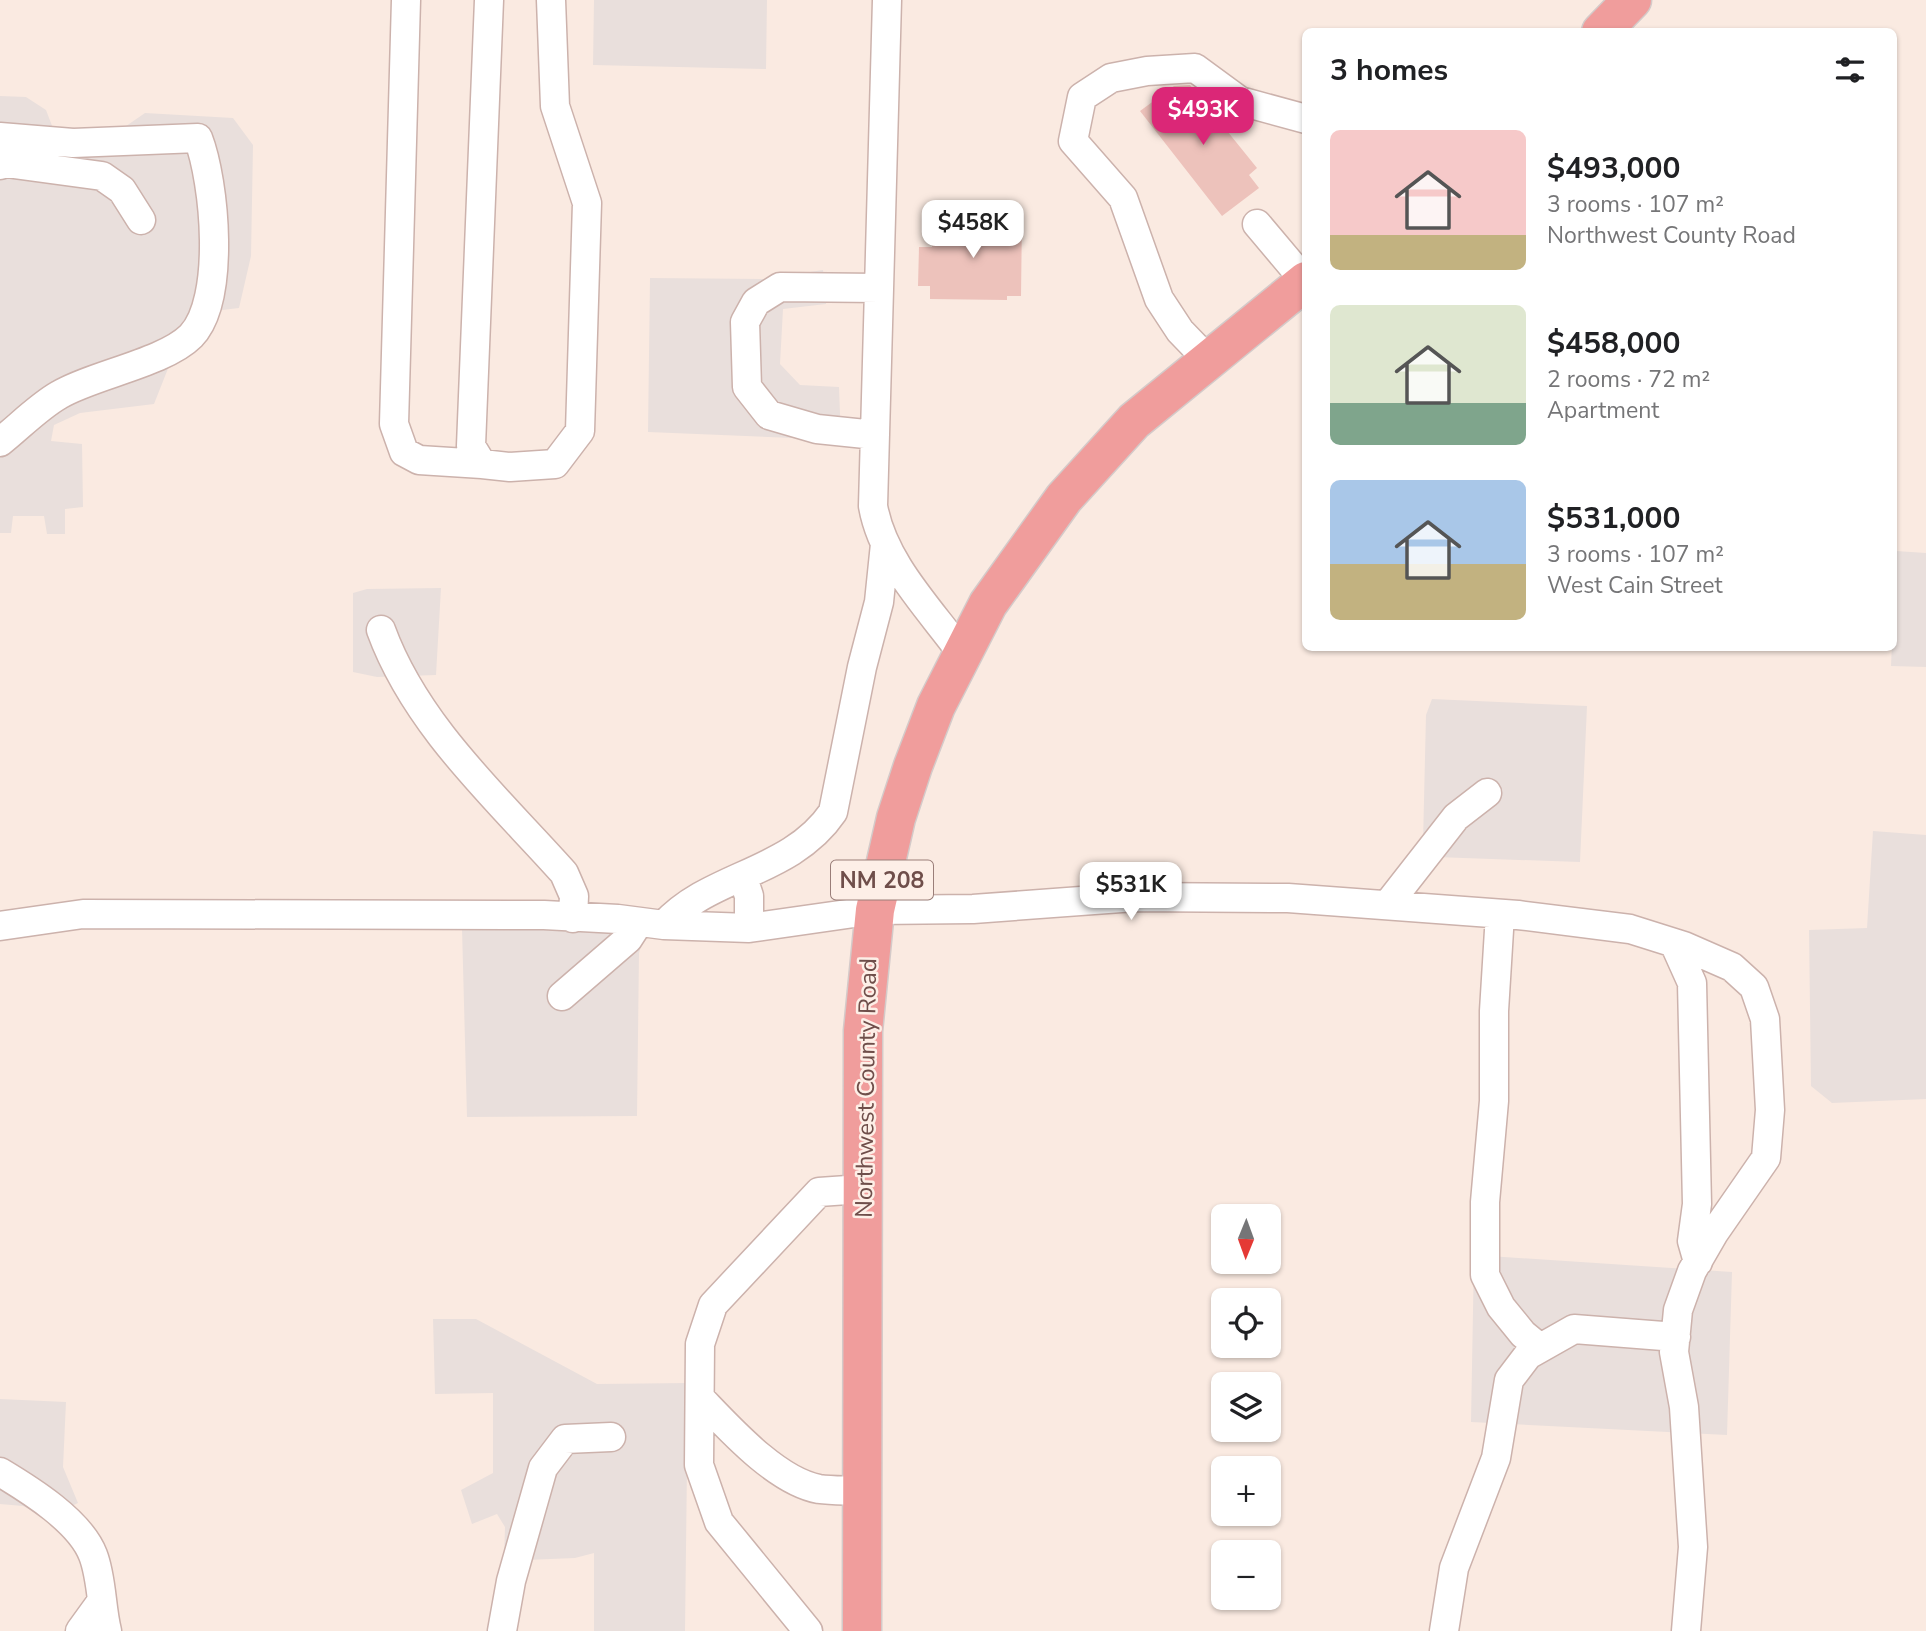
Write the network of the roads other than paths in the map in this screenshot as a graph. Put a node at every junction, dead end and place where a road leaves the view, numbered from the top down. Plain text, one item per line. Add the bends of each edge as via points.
1 (405, 0) edge
2 (489, 0) edge
3 (551, 0) edge
4 (887, 0) edge
5 (1632, 0) edge
6 (1605, 28) edge
7 (1302, 118) edge
8 (0, 137) edge
9 (0, 165) edge
10 (141, 220) dead end
11 (1257, 224) dead end
12 (1302, 277) edge
13 (1302, 283) edge
14 (879, 288) junction
15 (1208, 360) junction
16 (875, 435) junction
17 (0, 442) edge
18 (482, 464) junction
19 (885, 544) junction
20 (381, 630) dead end
21 (961, 652) junction
22 (1487, 793) dead end
23 (743, 878) junction
24 (1388, 904) junction
25 (876, 910) junction
26 (1500, 914) junction
27 (573, 918) junction
28 (651, 924) junction
29 (0, 926) edge
30 (749, 928) junction
31 (1674, 943) junction
32 (562, 996) dead end
33 (862, 1189) junction
34 (1698, 1262) junction
35 (1676, 1337) junction
36 (1541, 1348) junction
37 (700, 1398) junction
38 (611, 1437) dead end
39 (0, 1472) edge
40 (862, 1491) junction
41 (101, 1602) junction
42 (80, 1631) edge
43 (107, 1631) edge
44 (502, 1631) edge
45 (808, 1631) edge
46 (862, 1631) edge
47 (1444, 1631) edge
48 (1686, 1631) edge

1 - 18 street via 394,424 404,452 419,460
2 - 18 street via 471,446
3 - 18 street via 555,106 587,202 580,431 555,464
4 - 14 street
5 - 6 highway
7 - 15 street via 1240,101 1195,68 1111,78 1082,97 1073,141 1124,198 1159,299 1180,331
8 - 17 street via 73,143 198,138 215,225 203,320 189,338 59,395
9 - 10 street via 102,176 122,190
11 - 12 street
13 - 15 highway, Northwest County Road / NM 208
14 - 16 street
14 - 16 street via 780,287 756,302 745,322 747,387 769,415 817,429
15 - 21 highway, Northwest County Road / NM 208 via 1134,421 1064,498 1000,585
16 - 19 street via 873,506
19 - 21 street
19 - 23 street via 879,602 833,812 821,829 777,862
20 - 27 street via 404,682 440,734 564,873 574,896
21 - 25 highway, Northwest County Road / NM 208 via 936,706 896,818
22 - 24 street via 1456,817
23 - 28 street
23 - 30 street via 749,896
24 - 25 street via 1135,897 972,909
24 - 26 street
25 - 30 street
25 - 33 highway, Northwest County Road / NM 208 via 863,1031
26 - 31 street via 1630,929
26 - 36 street via 1485,1275 1502,1307
27 - 28 street
27 - 29 street via 83,914
28 - 30 street
28 - 32 street
31 - 34 street via 1692,983 1697,1204 1692,1241
31 - 34 street via 1732,967 1754,987 1765,1019 1770,1110 1766,1158
33 - 37 street via 819,1192 713,1305 700,1344
33 - 40 highway, Northwest County Road / NM 208
34 - 35 street via 1678,1310
35 - 36 street via 1574,1329
35 - 48 street via 1693,1547
36 - 47 street via 1528,1355 1509,1380 1496,1458 1454,1568
37 - 40 street via 780,1471 817,1488
37 - 45 street via 699,1465 719,1522
38 - 44 street via 565,1439 543,1468
39 - 41 street via 37,1494 79,1534 93,1555
40 - 46 highway, Northwest County Road / NM 208
41 - 42 street
41 - 43 street

